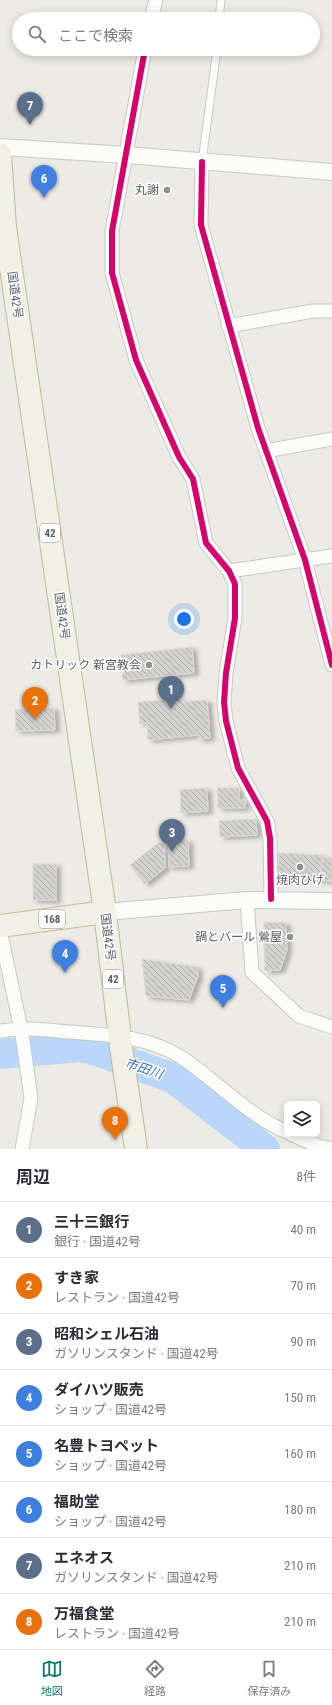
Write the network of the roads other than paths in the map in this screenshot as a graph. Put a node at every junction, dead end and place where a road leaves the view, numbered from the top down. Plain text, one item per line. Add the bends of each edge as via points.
1 (156, 0) edge
2 (221, 0) edge
3 (153, 12) edge
4 (220, 12) edge
5 (144, 56) edge
6 (215, 56) edge
7 (0, 147) edge
8 (0, 154) edge
9 (127, 155) junction
10 (202, 162) junction
11 (332, 172) edge
12 (332, 311) edge
13 (228, 326) junction
14 (332, 439) edge
15 (266, 451) junction
16 (332, 556) edge
17 (305, 560) junction
18 (229, 571) junction
19 (332, 665) edge
20 (271, 899) junction
21 (247, 900) junction
22 (332, 901) edge
23 (105, 912) junction
24 (0, 926) edge
25 (0, 930) edge
26 (332, 1027) edge
27 (0, 1031) edge
28 (21, 1031) junction
29 (120, 1041) junction
30 (284, 1130) edge
31 (298, 1137) edge
32 (22, 1149) edge
33 (136, 1149) edge
34 (332, 1149) edge

1 - 3 street
2 - 4 lane
5 - 9 street
6 - 10 lane
7 - 9 street
8 - 23 highway, 国道42号 / 42 via 5,227
9 - 10 street
9 - 18 street via 112,231 112,273 136,360 179,457 193,479 206,543
10 - 11 street
10 - 13 street via 201,225
12 - 13 street via 313,311
13 - 15 street
14 - 15 street
15 - 17 street
16 - 17 street
17 - 18 street
17 - 19 street
18 - 20 street via 235,584 236,612 226,673 226,721 238,768 267,820 270,838
20 - 21 street
20 - 22 street
21 - 23 street
21 - 26 street via 252,972 299,1016
23 - 24 highway, 168
23 - 29 highway, 国道42号 / 42
25 - 28 street
27 - 28 street
28 - 29 street
28 - 32 street via 31,1098
29 - 30 street via 157,1045 181,1057 255,1114
29 - 33 highway, 国道42号 / 42
31 - 34 street

